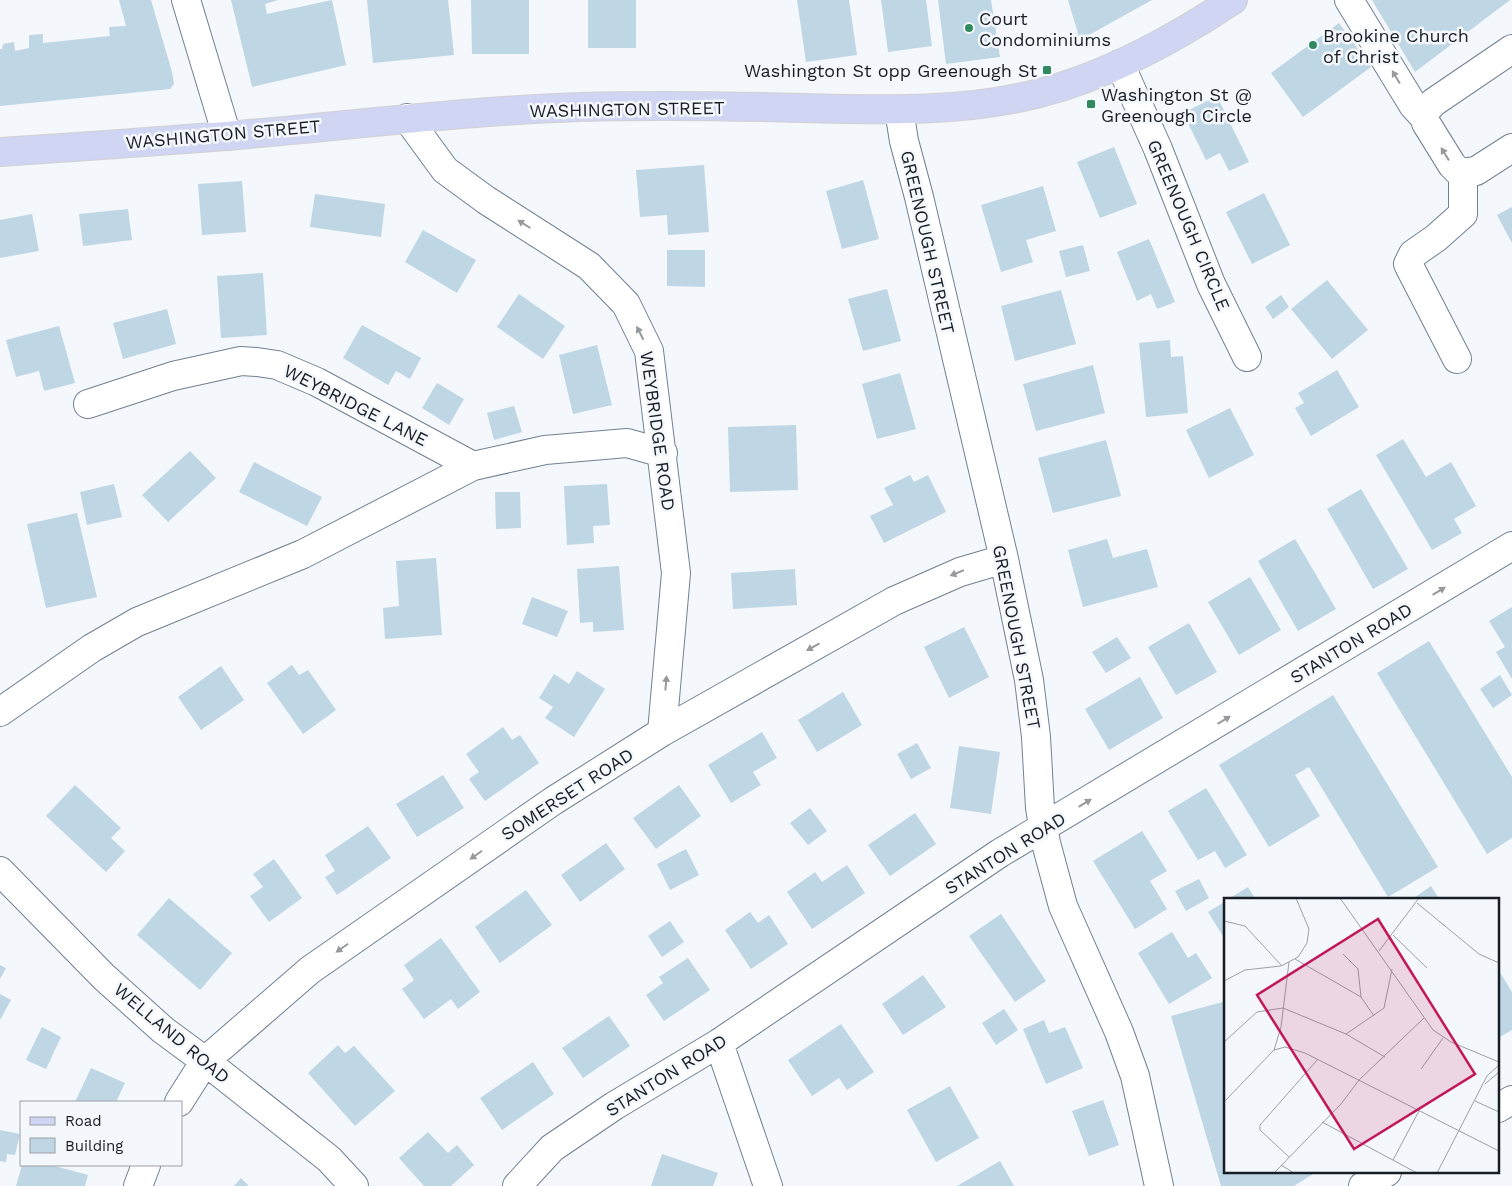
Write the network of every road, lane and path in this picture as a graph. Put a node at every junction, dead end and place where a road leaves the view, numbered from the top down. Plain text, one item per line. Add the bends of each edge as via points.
1 (186, 0) edge
2 (1233, 0) edge
3 (1349, 0) edge
4 (1512, 49) edge
5 (1120, 64) junction
6 (899, 110) junction
7 (1424, 117) junction
8 (407, 118) junction
9 (227, 136) junction
10 (1512, 148) edge
11 (0, 152) edge
12 (1463, 173) junction
13 (1247, 358) dead end
14 (1457, 359) dead end
15 (88, 404) dead end
16 (663, 453) junction
17 (473, 466) junction
18 (1512, 546) edge
19 (1004, 559) junction
20 (0, 712) edge
21 (662, 732) junction
22 (1042, 826) junction
23 (0, 871) edge
24 (719, 1043) junction
25 (205, 1061) junction
26 (1512, 1100) edge
27 (181, 1101) edge
28 (1500, 1107) edge
29 (146, 1166) edge
30 (1384, 1174) edge
31 (138, 1186) edge
32 (354, 1186) edge
33 (517, 1186) edge
34 (768, 1186) edge
35 (1159, 1186) edge
36 (1363, 1186) edge

1 - 9 street
2 - 5 main road, WASHINGTON STREET via 1184,32
7 -> 3 street via 1412,105
4 - 7 street via 1434,102
5 - 6 main road, WASHINGTON STREET via 1058,88 1019,98 978,105
5 - 13 street, GREENOUGH CIRCLE via 1212,284
6 - 8 main road, WASHINGTON STREET via 580,107
6 - 19 street, GREENOUGH STREET
12 -> 7 street via 1452,165
8 - 9 main road, WASHINGTON STREET
16 -> 8 street, WEYBRIDGE ROAD via 649,351 626,304 589,266 445,170
9 - 11 main road, WASHINGTON STREET
10 - 12 street via 1476,171
12 - 14 street via 1463,214 1413,254 1408,264
15 - 17 street, WEYBRIDGE LANE via 173,376 241,361 277,365 317,382
16 - 17 street via 627,444 545,450
21 -> 16 street, WEYBRIDGE ROAD via 676,573
17 - 20 street via 303,554 137,622 92,648
22 -> 18 street, STANTON ROAD via 1073,811
19 -> 21 street, SOMERSET ROAD via 960,572 894,601
19 - 22 street, GREENOUGH STREET via 1034,715
21 -> 25 street, SOMERSET ROAD via 553,802 310,970
22 - 24 street, STANTON ROAD
22 - 35 street, GREENOUGH STREET via 1063,906 1135,1076
23 - 25 street, WELLAND ROAD via 104,977 163,1030
24 - 33 street, STANTON ROAD via 614,1106 552,1148
24 - 34 street
25 - 27 street, SOMERSET ROAD
25 - 32 street, WELLAND ROAD via 330,1159
26 - 28 street
29 - 31 street
30 - 36 street

